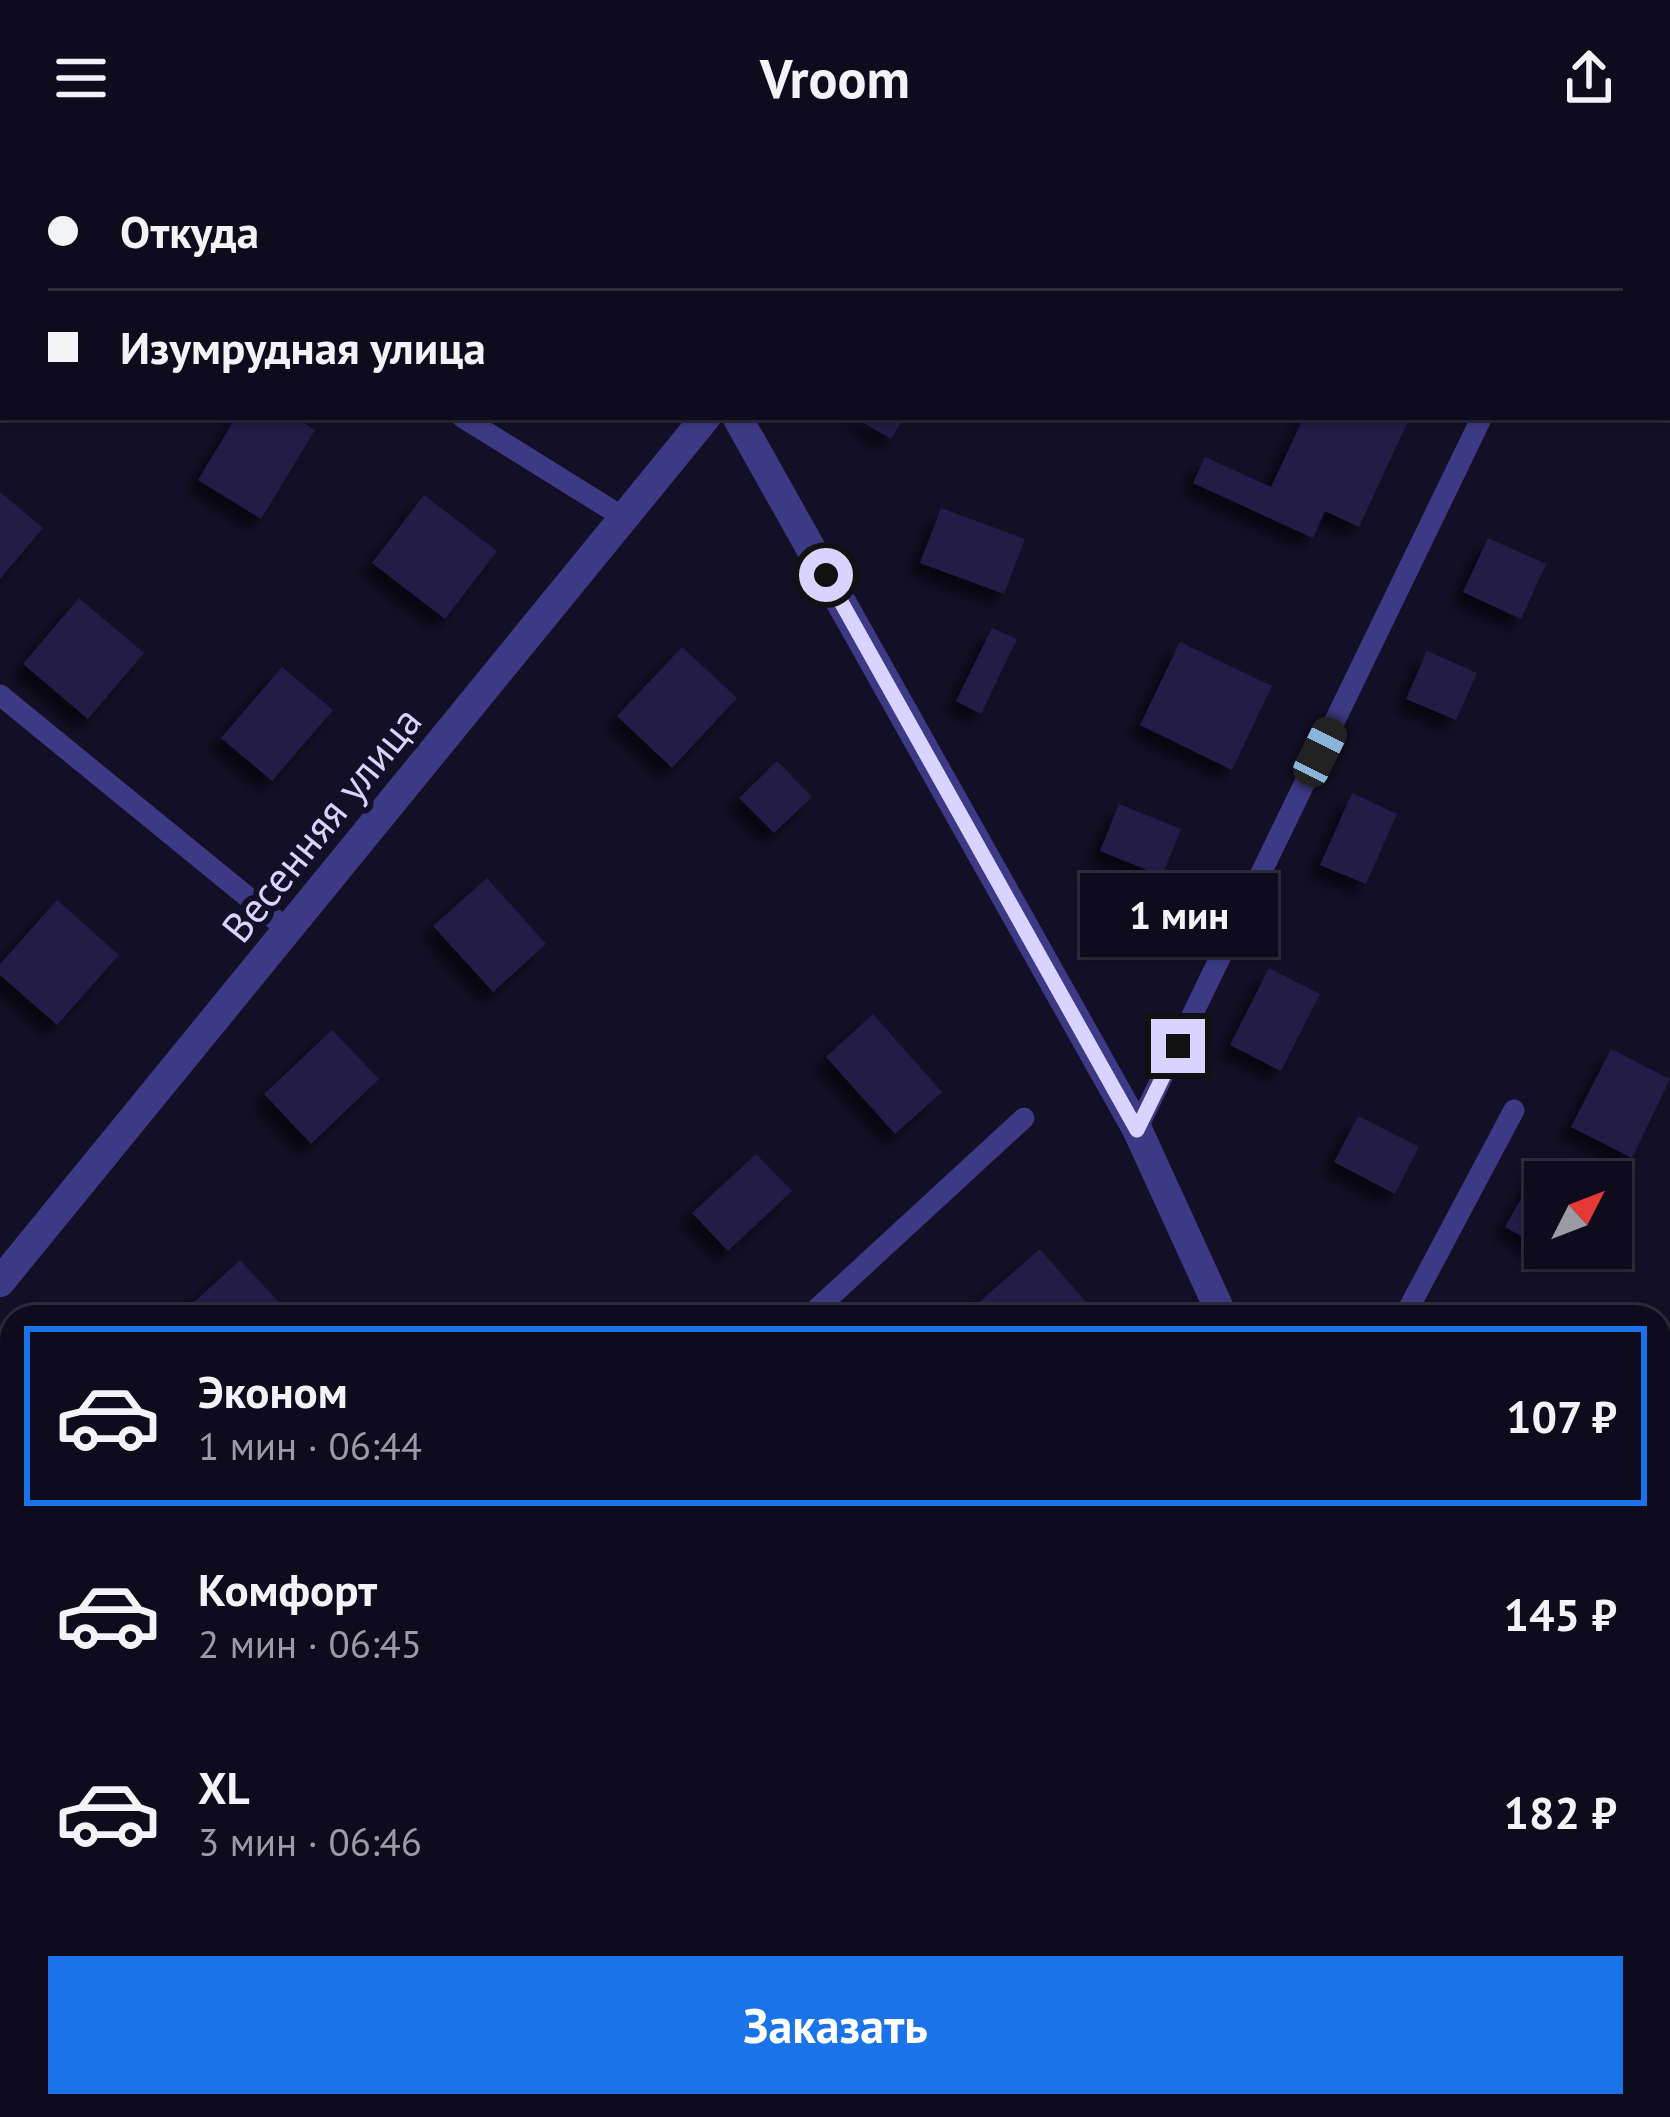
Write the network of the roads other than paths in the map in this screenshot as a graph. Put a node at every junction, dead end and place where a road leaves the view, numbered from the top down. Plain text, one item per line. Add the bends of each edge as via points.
1 (467, 420) edge
2 (704, 420) edge
3 (739, 420) edge
4 (1481, 420) edge
5 (626, 519) junction
6 (0, 695) edge
7 (288, 930) junction
8 (1514, 1110) dead end
9 (1024, 1118) dead end
10 (1137, 1130) junction
11 (0, 1282) edge
12 (821, 1305) edge
13 (1217, 1305) edge
14 (1409, 1305) edge

1 - 5 lane
2 - 5 street, Весенняя улица
3 - 10 street
4 - 10 lane
5 - 7 street, Весенняя улица
6 - 7 lane
7 - 11 street, Весенняя улица
8 - 14 lane
9 - 12 lane
10 - 13 street

